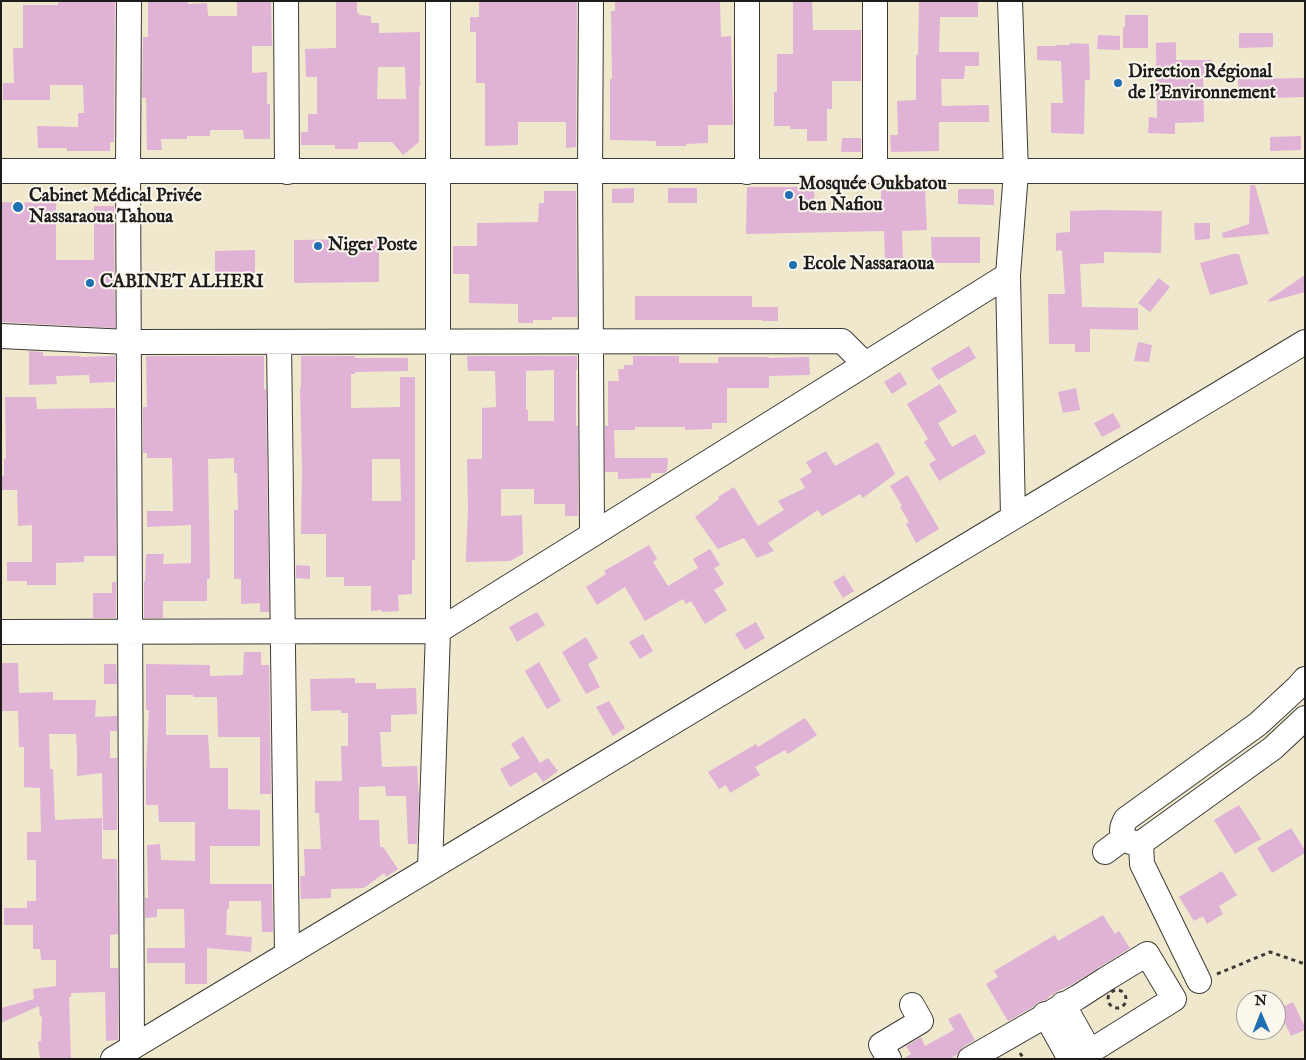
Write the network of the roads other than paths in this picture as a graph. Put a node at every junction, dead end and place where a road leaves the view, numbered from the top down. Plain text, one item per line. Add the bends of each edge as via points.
1 (130, 1) edge
2 (286, 1) edge
3 (438, 1) edge
4 (591, 1) edge
5 (747, 1) edge
6 (875, 1) edge
7 (1010, 1) edge
8 (1, 172) edge
9 (128, 172) junction
10 (287, 172) junction
11 (439, 172) junction
12 (590, 172) junction
13 (747, 172) junction
14 (875, 172) junction
15 (1016, 172) junction
16 (1305, 172) edge
17 (1008, 275) junction
18 (1, 336) edge
19 (128, 342) junction
20 (279, 342) junction
21 (438, 342) junction
22 (591, 342) junction
23 (1305, 342) edge
24 (865, 364) junction
25 (1013, 517) junction
26 (592, 534) junction
27 (282, 631) junction
28 (438, 631) junction
29 (1, 632) edge
30 (130, 632) junction
31 (1305, 679) edge
32 (1305, 718) edge
33 (1133, 840) junction
34 (1105, 852) dead end
35 (430, 868) junction
36 (287, 954) junction
37 (1198, 981) road end
38 (912, 1005) dead end
39 (1054, 1010) junction
40 (123, 1053) edge
41 (1080, 1056) edge
42 (889, 1059) edge
43 (970, 1059) edge

1 - 9 street
2 - 10 street
3 - 11 street
4 - 12 street
5 - 13 street
6 - 14 street
7 - 15 street
8 - 9 street
9 - 10 street
9 - 19 street
10 - 11 street
11 - 12 street
11 - 21 street
12 - 13 street
12 - 22 street
13 - 14 street
14 - 15 street
15 - 16 street
15 - 17 street
17 - 24 street
17 - 25 street
18 - 19 street
19 - 20 street
19 - 30 street
20 - 21 street
20 - 27 street
21 - 22 street
21 - 28 street
22 - 24 street via 842,341
22 - 26 street
23 - 25 street
24 - 26 street
25 - 35 street
26 - 28 street
27 - 28 street
27 - 30 street
27 - 36 street
28 - 35 street
29 - 30 street
30 - 40 street
31 - 33 street via 1258,724 1126,819 1122,831
32 - 33 street via 1272,748
33 - 34 street
33 - 37 street
35 - 36 street
36 - 40 street
38 - 42 street via 921,1021 881,1045
39 - 41 street
39 - 41 street via 1147,954 1174,999
39 - 43 street

